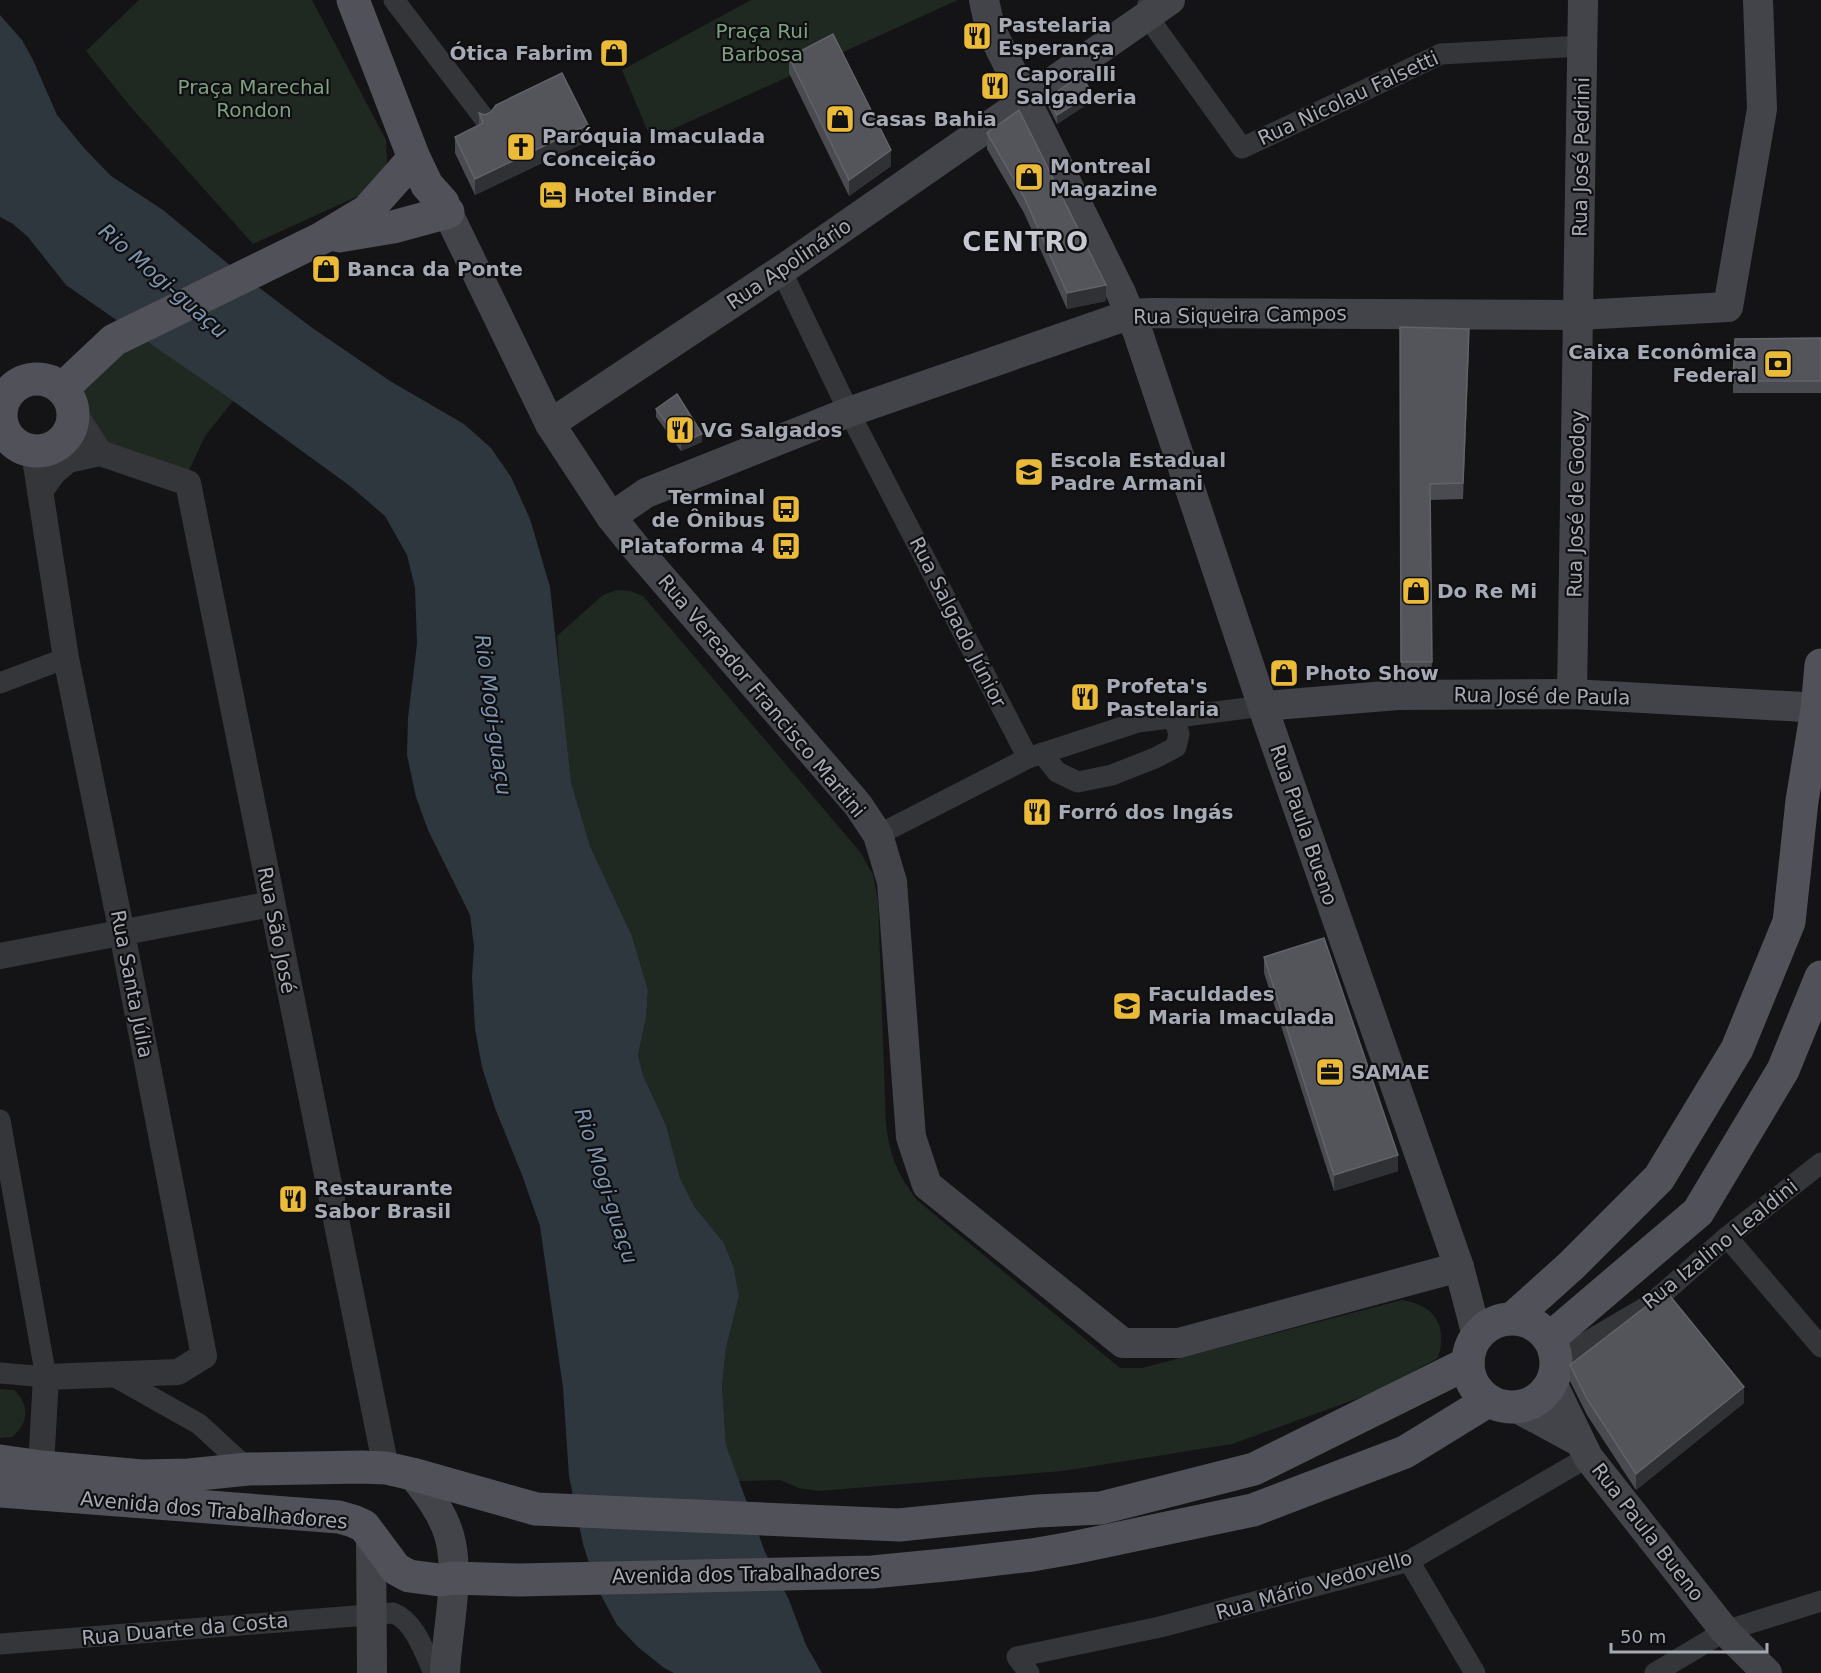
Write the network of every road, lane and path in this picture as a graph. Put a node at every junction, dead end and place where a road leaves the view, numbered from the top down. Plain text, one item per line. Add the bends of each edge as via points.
1 (353, 0) edge
2 (378, 0) edge
3 (394, 0) edge
4 (984, 0) edge
5 (1583, 0) edge
6 (1758, 0) edge
7 (1155, 5) edge
8 (1582, 46) junction
9 (1025, 101) junction
10 (484, 118) edge
11 (414, 158) junction
12 (445, 207) junction
13 (308, 245) junction
14 (781, 270) junction
15 (1131, 314) junction
16 (1579, 315) junction
17 (4, 391) edge
18 (68, 400) junction
19 (849, 412) junction
20 (550, 424) junction
21 (3, 433) edge
22 (34, 452) junction
23 (100, 453) junction
24 (40, 491) junction
25 (611, 517) junction
26 (66, 658) junction
27 (1821, 665) edge
28 (0, 683) edge
29 (1572, 694) junction
30 (1263, 706) junction
31 (1819, 708) edge
32 (1174, 718) junction
33 (1035, 755) junction
34 (878, 835) junction
35 (271, 904) junction
36 (123, 933) junction
37 (0, 956) edge
38 (1821, 977) edge
39 (0, 1120) edge
40 (1821, 1163) edge
41 (1727, 1237) junction
42 (1459, 1268) junction
43 (1513, 1318) junction
44 (1821, 1347) edge
45 (1472, 1349) junction
46 (1553, 1361) junction
47 (0, 1373) edge
48 (112, 1375) junction
49 (46, 1377) junction
50 (1502, 1404) junction
51 (1584, 1449) junction
52 (0, 1461) edge
53 (248, 1469) junction
54 (399, 1471) junction
55 (40, 1481) junction
56 (0, 1491) edge
57 (371, 1534) junction
58 (1409, 1561) junction
59 (453, 1578) junction
60 (1821, 1601) edge
61 (371, 1613) junction
62 (1725, 1631) junction
63 (0, 1644) edge
64 (1023, 1665) edge
65 (372, 1673) edge
66 (434, 1673) edge
67 (445, 1673) edge
68 (1475, 1673) edge
69 (1655, 1673) edge
70 (1767, 1673) edge

1 - 11 main road
2 - 12 main road via 378,9 446,182
3 - 10 street
4 - 9 main road via 990,28
5 - 8 main road, Rua José Pedrini
6 - 16 main road, Rua Siqueira Campos via 1762,109 1728,307
7 - 8 street, Rua Nicolau Falsetti via 1242,147 1442,54
7 - 9 main road, Rua Apolinário
8 - 16 main road, Rua José Pedrini
9 - 14 main road, Rua Apolinário
9 - 15 main road, Rua Paula Bueno
11 - 12 main road via 427,185
11 - 13 main road via 367,211
12 - 13 main road via 393,227
12 - 20 main road, Rua Vereador Francisco Martini
13 - 18 main road via 114,340
14 - 19 street, Rua Salgado Júnior
14 - 20 main road, Rua Apolinário
15 - 16 main road, Rua Siqueira Campos
15 - 19 main road, Rua Siqueira Campos
15 - 30 main road, Rua Paula Bueno
16 - 29 main road, Rua José de Godoy
17 - 18 main road via 35,379 52,382
17 - 21 main road via 0,412
18 - 22 main road via 72,424 67,436 46,451
18 - 23 street
19 - 25 main road, Rua Siqueira Campos via 646,493
19 - 33 street, Rua Salgado Júnior
20 - 25 main road, Rua Vereador Francisco Martini
21 - 22 main road via 13,443
22 - 24 street, Rua Santa Júlia
23 - 24 street via 68,460 53,472
23 - 35 street, Rua São José via 188,483
24 - 26 street, Rua Santa Júlia
25 - 34 main road, Rua Vereador Francisco Martini via 858,804
26 - 28 street
26 - 36 street, Rua Santa Júlia
27 - 31 main road
29 - 30 main road, Rua José de Paula via 1398,695
29 - 31 main road, Rua José de Paula
30 - 32 street
30 - 42 main road, Rua Paula Bueno
31 - 43 main road via 1802,801 1789,922 1737,1048 1659,1178
32 - 33 street via 1138,722
32 - 33 street, Rua Salgado Júnior via 1179,734 1176,747 1112,775 1078,782
33 - 34 street
34 - 42 main road, Rua Vereador Francisco Martini via 892,882 911,1137 927,1185 1123,1343 1179,1343
35 - 36 street
35 - 54 street, Rua São José
36 - 37 street
36 - 48 street, Rua Santa Júlia via 204,1356 178,1372
38 - 46 main road via 1783,1070 1698,1212
39 - 49 street
40 - 41 street, Rua Izalino Lealdini
41 - 44 street
41 - 46 street, Rua Izalino Lealdini via 1651,1304
42 - 45 main road, Rua Paula Bueno
43 - 45 main road via 1487,1327
43 - 46 main road, Rua Paula Bueno via 1539,1328
45 - 50 main road, Rua Paula Bueno via 1470,1376 1477,1390
45 - 54 main road, Avenida dos Trabalhadores via 1254,1469 1101,1508 899,1525 559,1511 536,1509
46 - 50 main road via 1544,1395 1531,1404
46 - 51 main road, Rua Paula Bueno
47 - 49 street
48 - 49 street, Rua Santa Júlia
48 - 53 street via 199,1424
49 - 55 street
50 - 51 main road, Rua Paula Bueno
50 - 59 main road, Avenida dos Trabalhadores via 1405,1452 1253,1510 1032,1555 872,1572
51 - 58 street, Rua Mário Vedovello
51 - 62 main road, Rua Paula Bueno
52 - 55 main road, Avenida dos Trabalhadores
53 - 54 main road, Avenida dos Trabalhadores via 362,1467
53 - 55 main road, Avenida dos Trabalhadores
54 - 59 main road via 443,1519 451,1542
55 - 56 main road, Avenida dos Trabalhadores
55 - 57 main road, Avenida dos Trabalhadores via 339,1517 364,1526
57 - 59 main road, Avenida dos Trabalhadores via 396,1569 409,1576
57 - 61 main road
58 - 64 street, Rua Mário Vedovello
58 - 68 street
59 - 67 main road
60 - 62 street
61 - 63 street, Rua Duarte da Costa
61 - 65 main road
61 - 66 street, Rua Duarte da Costa via 400,1615 409,1624
62 - 69 street
62 - 70 main road, Rua Paula Bueno

